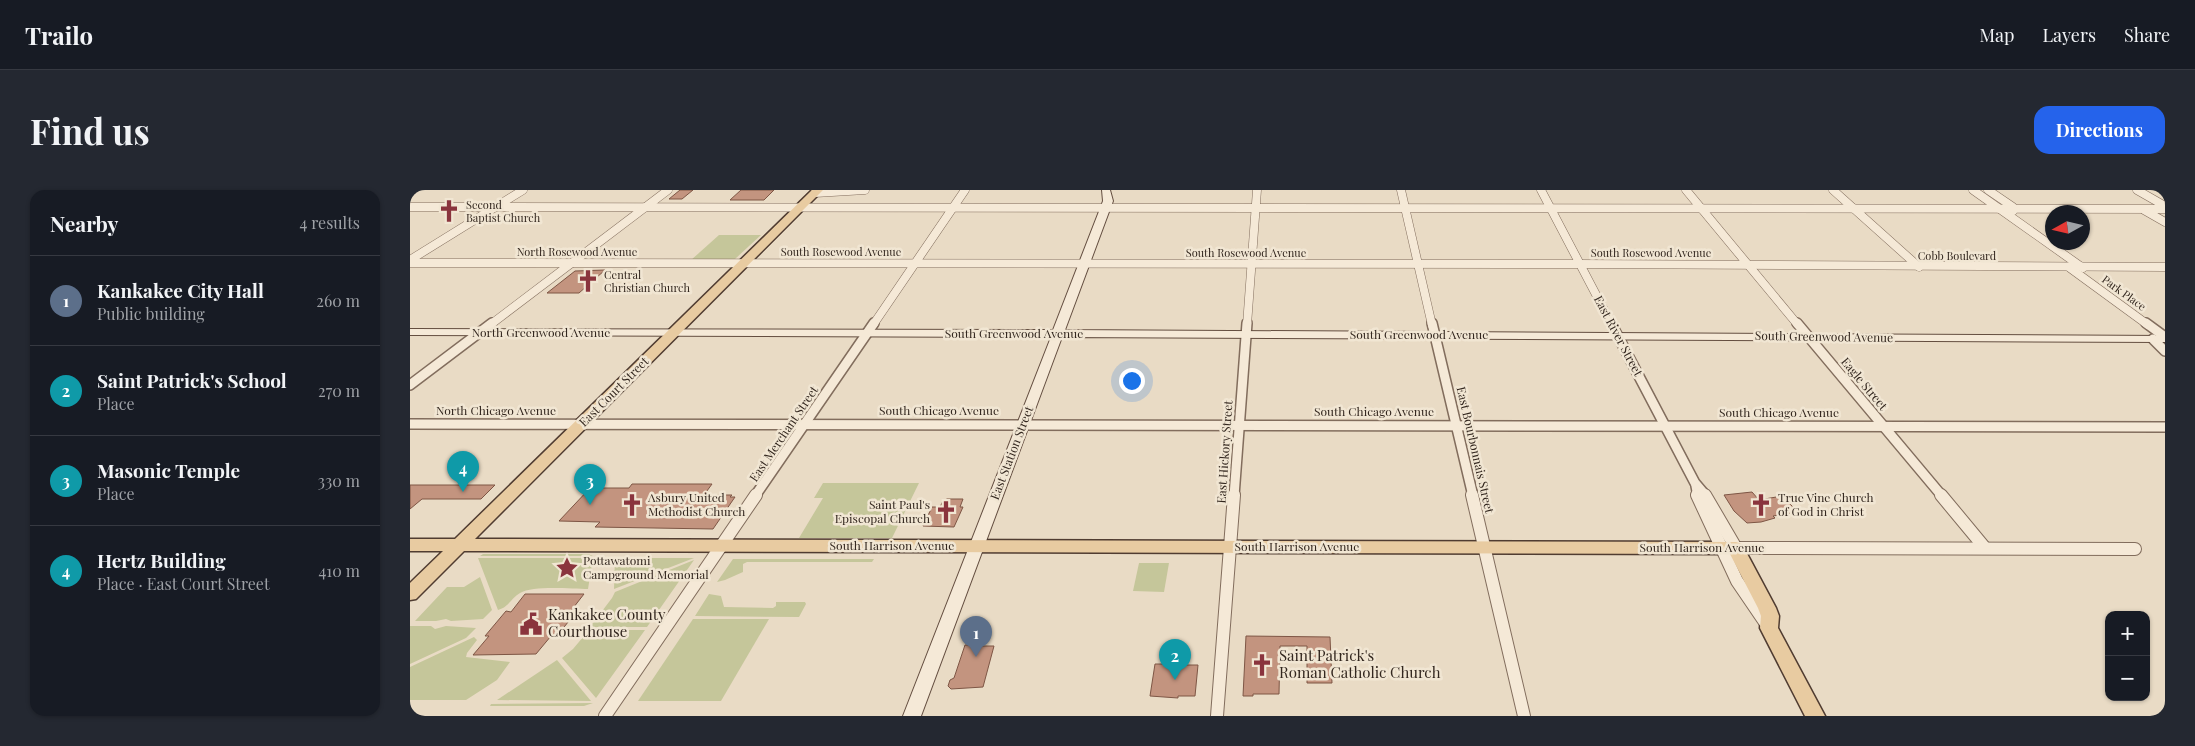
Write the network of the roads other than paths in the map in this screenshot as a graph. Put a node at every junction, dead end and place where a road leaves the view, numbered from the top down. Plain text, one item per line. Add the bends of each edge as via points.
1 (523, 190) edge
2 (668, 190) edge
3 (865, 190) edge
4 (965, 190) edge
5 (1106, 190) edge
6 (1257, 190) edge
7 (1402, 190) edge
8 (1541, 190) edge
9 (1686, 190) edge
10 (1833, 190) edge
11 (1973, 190) edge
12 (1988, 190) edge
13 (2137, 190) edge
14 (817, 191) edge
15 (410, 207) edge
16 (496, 207) junction
17 (645, 207) junction
18 (801, 207) junction
19 (2165, 207) edge
20 (954, 208) junction
21 (1105, 208) junction
22 (1406, 208) junction
23 (1701, 208) junction
24 (1256, 209) junction
25 (1551, 209) junction
26 (1854, 209) junction
27 (2143, 209) junction
28 (2000, 210) junction
29 (2012, 210) junction
30 (2165, 222) edge
31 (2045, 234) edge
32 (2069, 250) edge
33 (410, 262) edge
34 (572, 263) junction
35 (744, 263) junction
36 (916, 263) junction
37 (1084, 264) junction
38 (1252, 264) junction
39 (1419, 264) junction
40 (1580, 264) junction
41 (1748, 265) junction
42 (1919, 267) junction
43 (2165, 267) edge
44 (2070, 268) junction
45 (2083, 268) junction
46 (2094, 268) junction
47 (410, 332) edge
48 (479, 333) junction
49 (673, 333) junction
50 (868, 334) junction
51 (1057, 334) junction
52 (1246, 334) junction
53 (1435, 334) junction
54 (1618, 335) junction
55 (1809, 338) junction
56 (2161, 338) edge
57 (2165, 351) edge
58 (410, 386) edge
59 (582, 423) junction
60 (807, 423) junction
61 (410, 424) edge
62 (1023, 424) junction
63 (1239, 424) junction
64 (1456, 425) junction
65 (1666, 425) junction
66 (1883, 426) junction
67 (2165, 426) edge
68 (410, 545) edge
69 (460, 545) junction
70 (723, 545) junction
71 (977, 546) junction
72 (1230, 546) junction
73 (1485, 547) junction
74 (1729, 548) junction
75 (1985, 548) junction
76 (2135, 549) dead end
77 (410, 594) edge
78 (605, 716) edge
79 (912, 716) edge
80 (1217, 716) edge
81 (1524, 716) edge
82 (1815, 716) edge

1 - 16 street
2 - 17 street
3 - 14 street
4 - 20 street, East Merchant Street
5 - 21 main road, East Station Street
6 - 24 street, East Hickory Street
7 - 22 street, East Bourbonnais Street
8 - 25 street, East River Street
9 - 23 street, Eagle Street
10 - 26 street
11 - 28 street
12 - 29 street via 2013,207
13 - 19 street
14 - 18 main road, East Court Street
15 - 16 street
16 - 17 street
16 - 33 street
17 - 18 street
17 - 34 street
18 - 20 street
18 - 35 main road, East Court Street
19 - 27 street
20 - 21 street
20 - 36 street, East Merchant Street
21 - 24 street
21 - 37 main road, East Station Street
22 - 24 street
22 - 25 street
22 - 39 street, East Bourbonnais Street
23 - 25 street
23 - 26 street
23 - 41 street, Eagle Street
24 - 38 street, East Hickory Street
25 - 40 street, East River Street
26 - 28 street
26 - 42 street
27 - 29 street
27 - 30 street
28 - 29 street
28 - 45 street
29 - 31 street
32 - 46 street
33 - 34 street, North Rosewood Avenue
34 - 35 street, North Rosewood Avenue
34 - 48 street
35 - 36 street, South Rosewood Avenue
35 - 49 main road, East Court Street
36 - 37 street, South Rosewood Avenue
36 - 50 street, East Merchant Street
37 - 38 street, South Rosewood Avenue
37 - 51 main road, East Station Street
38 - 39 street, South Rosewood Avenue
38 - 52 street, East Hickory Street
39 - 40 street, South Rosewood Avenue
39 - 53 street, East Bourbonnais Street
40 - 41 street, South Rosewood Avenue
40 - 54 street, East River Street
41 - 42 street, Cobb Boulevard
41 - 55 street, Eagle Street
42 - 44 street, Cobb Boulevard
43 - 46 street, Cobb Boulevard
44 - 45 street, Cobb Boulevard
44 - 56 street, Park Place
45 - 46 street, Cobb Boulevard
47 - 48 main road, North Greenwood Avenue
48 - 49 main road, North Greenwood Avenue
48 - 58 street
49 - 50 street, South Greenwood Avenue
49 - 59 main road, East Court Street
50 - 51 street, South Greenwood Avenue
50 - 60 street, East Merchant Street
51 - 52 street, South Greenwood Avenue
51 - 62 main road, East Station Street
52 - 53 street, South Greenwood Avenue
52 - 63 street, East Hickory Street
53 - 54 street, South Greenwood Avenue
53 - 64 street, East Bourbonnais Street
54 - 55 street, South Greenwood Avenue
54 - 65 street, East River Street
55 - 56 street, South Greenwood Avenue
55 - 66 street, Eagle Street
56 - 57 street, Park Place
59 - 60 street, South Chicago Avenue
59 - 61 street, North Chicago Avenue
59 - 69 main road, East Court Street
60 - 62 street, South Chicago Avenue
60 - 70 street, East Merchant Street
62 - 63 street, South Chicago Avenue
62 - 71 main road, East Station Street
63 - 64 street, South Chicago Avenue
63 - 72 street, East Hickory Street
64 - 65 street, South Chicago Avenue
64 - 73 street, East Bourbonnais Street
65 - 66 street, South Chicago Avenue
65 - 74 street, East River Street via 1695,483 1697,495
66 - 67 street, South Chicago Avenue
66 - 75 street, Eagle Street
68 - 69 main road, South Harrison Avenue
69 - 70 main road, South Harrison Avenue
69 - 77 main road, East Court Street
70 - 71 main road, South Harrison Avenue
70 - 78 street, East Merchant Street
71 - 72 main road, South Harrison Avenue
71 - 79 main road, East Station Street
72 - 73 main road, South Harrison Avenue
72 - 80 street, East Hickory Street
73 - 74 main road, South Harrison Avenue
73 - 81 street, East Bourbonnais Street
74 - 75 street, South Harrison Avenue
74 - 82 main road, East River Street via 1767,608 1769,628
75 - 76 street, South Harrison Avenue

